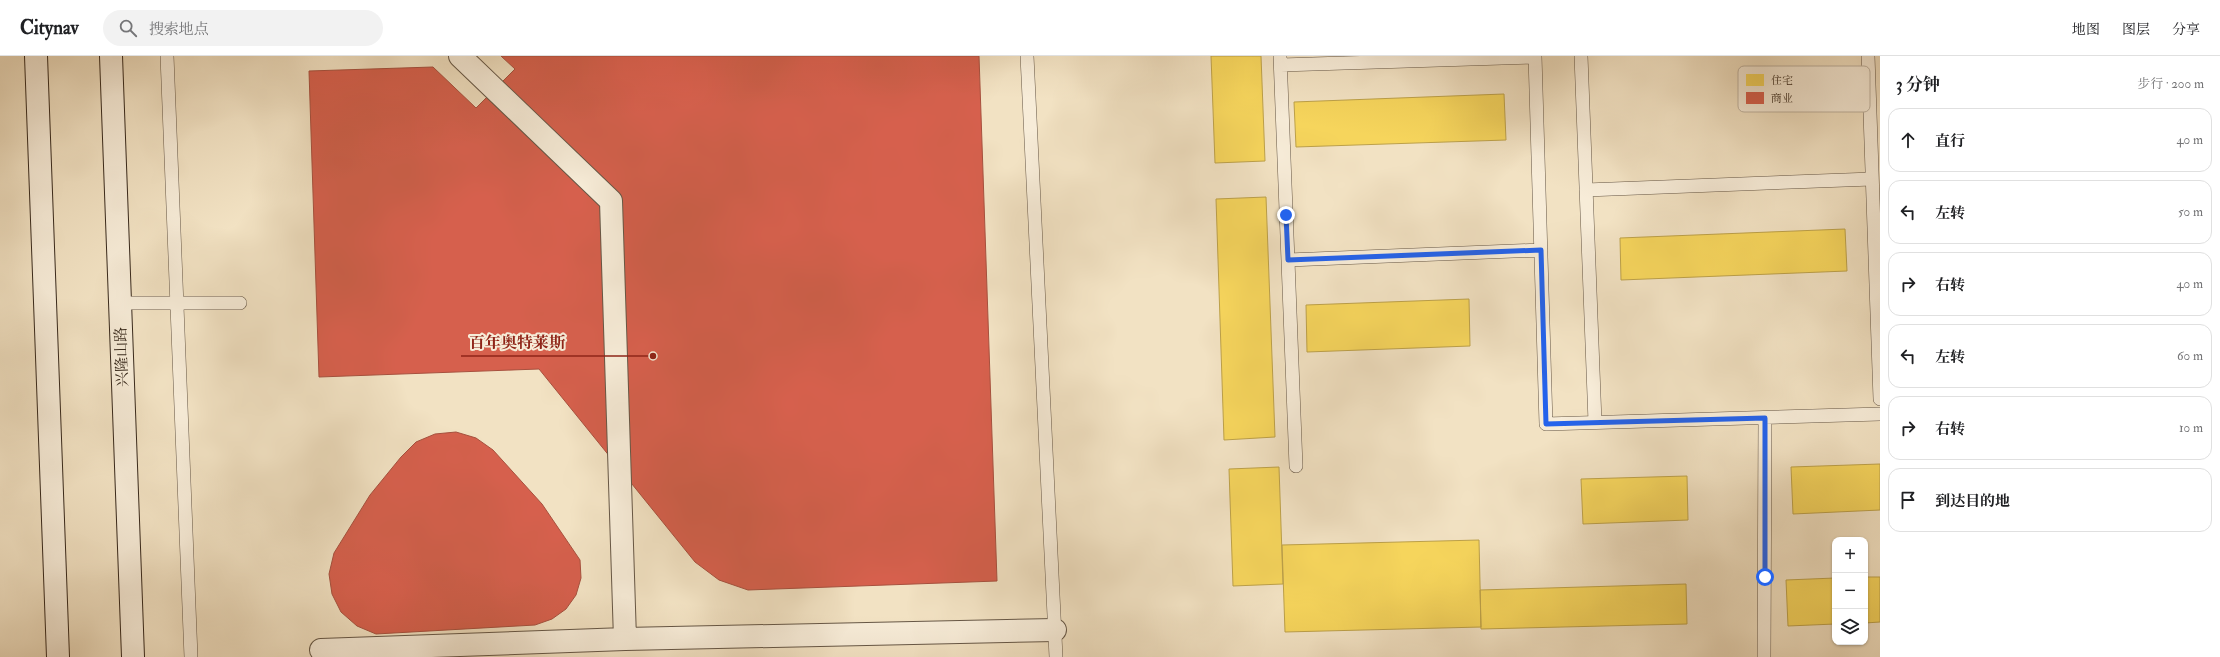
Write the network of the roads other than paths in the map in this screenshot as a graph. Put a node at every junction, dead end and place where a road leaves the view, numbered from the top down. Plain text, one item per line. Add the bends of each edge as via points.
1 (36, 56) edge
2 (111, 56) edge
3 (167, 56) edge
4 (460, 56) edge
5 (1027, 56) edge
6 (1535, 56) edge
7 (1582, 56) edge
8 (1868, 56) edge
9 (1281, 60) edge
10 (1868, 66) edge
11 (1870, 112) edge
12 (1872, 179) junction
13 (1586, 190) junction
14 (1541, 250) junction
15 (1288, 260) junction
16 (120, 303) junction
17 (177, 303) junction
18 (240, 303) dead end
19 (1880, 400) edge
20 (1880, 414) edge
21 (1765, 418) junction
22 (1595, 422) junction
23 (1296, 466) dead end
24 (1055, 630) junction
25 (625, 639) junction
26 (321, 650) dead end
27 (58, 657) edge
28 (133, 657) edge
29 (191, 657) edge
30 (1056, 657) edge
31 (1764, 657) edge

1 - 27 street
2 - 16 street, 兴隆山路
3 - 17 lane
4 - 25 street via 611,201
5 - 24 lane
6 - 9 lane
6 - 14 lane
7 - 13 lane
8 - 10 lane
9 - 15 lane
11 - 12 lane
12 - 13 lane
12 - 19 lane
13 - 22 lane
14 - 15 lane
14 - 22 lane via 1546,424
15 - 23 lane
16 - 17 lane
16 - 28 street, 兴隆山路
17 - 18 lane
17 - 29 lane
20 - 21 lane
21 - 22 lane
21 - 31 lane
24 - 25 street
24 - 30 lane
25 - 26 street

